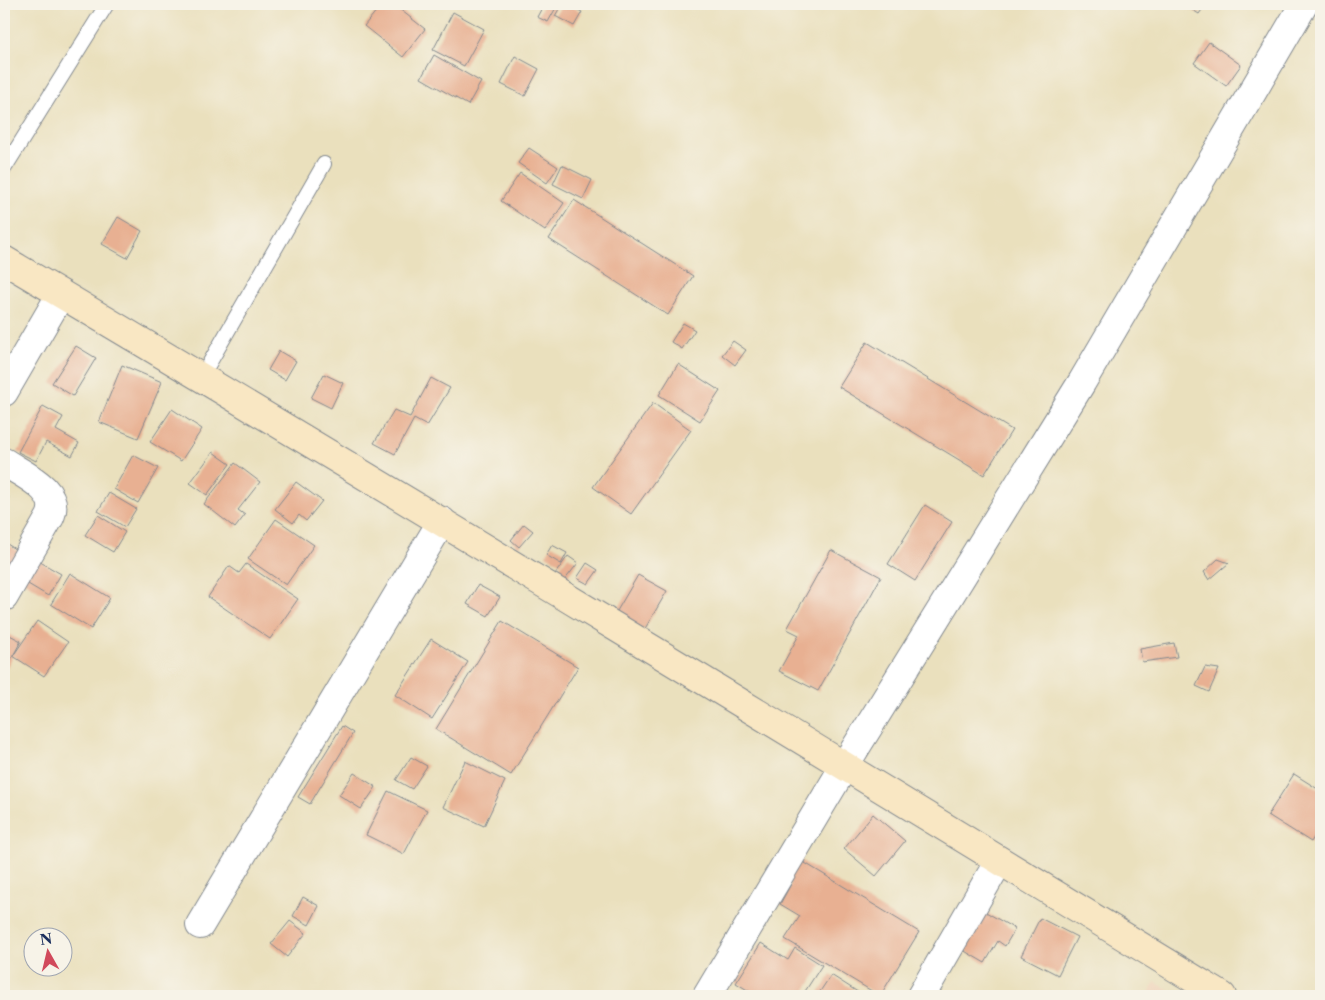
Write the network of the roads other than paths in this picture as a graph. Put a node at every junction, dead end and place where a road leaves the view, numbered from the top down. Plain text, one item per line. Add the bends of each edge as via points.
1 (107, 4) edge
2 (1304, 4) edge
3 (324, 164) dead end
4 (4, 169) edge
5 (4, 260) edge
6 (61, 294) junction
7 (202, 376) junction
8 (4, 392) edge
9 (4, 462) edge
10 (442, 521) junction
11 (4, 597) edge
12 (845, 765) junction
13 (999, 861) junction
14 (200, 925) dead end
15 (707, 996) edge
16 (921, 996) edge
17 (1222, 996) edge

1 - 4 lane
2 - 12 street via 1082,382
3 - 7 lane
5 - 6 street
6 - 7 street
6 - 8 street
7 - 10 street
9 - 11 street via 41,487 52,497 54,504 50,517
10 - 12 street
10 - 14 street
12 - 13 street
12 - 15 street
13 - 16 street
13 - 17 street

